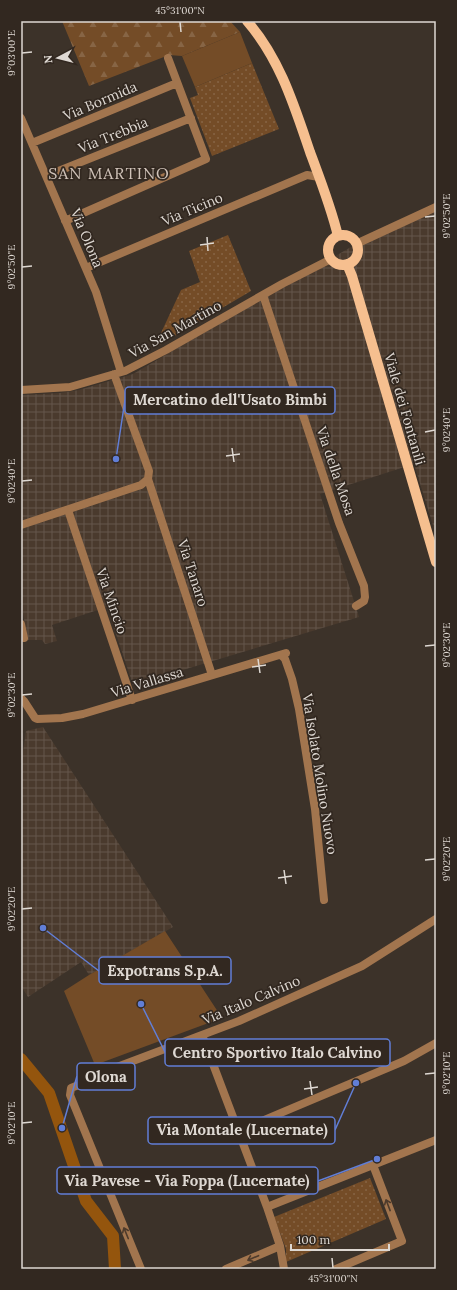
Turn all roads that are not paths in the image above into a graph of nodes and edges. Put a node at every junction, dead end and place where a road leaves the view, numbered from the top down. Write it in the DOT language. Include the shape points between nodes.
graph roads {
  1 [pos="247,21"];
  2 [pos="168,58"];
  3 [pos="177,82"];
  4 [pos="21,118"];
  5 [pos="191,118"];
  6 [pos="32,143"];
  7 [pos="314,163"];
  8 [pos="307,175"];
  9 [pos="46,176"];
  10 [pos="319,177"];
  11 [pos="436,207"];
  12 [pos="65,221"];
  13 [pos="338,236"];
  14 [pos="356,244"];
  15 [pos="332,259"];
  16 [pos="347,264"];
  17 [pos="86,268"];
  18 [pos="263,295"];
  19 [pos="118,373"];
  20 [pos="21,390"];
  21 [pos="148,479"];
  22 [pos="68,510"];
  23 [pos="21,525"];
  24 [pos="436,562"];
  25 [pos="356,606"];
  26 [pos="21,624"];
  27 [pos="24,638"];
  28 [pos="284,654"];
  29 [pos="212,675"];
  30 [pos="22,699"];
  31 [pos="132,700"];
  32 [pos="324,900"];
  33 [pos="436,919"];
  34 [pos="202,1035"];
  35 [pos="436,1043"];
  36 [pos="238,1131"];
  37 [pos="436,1140"];
  38 [pos="373,1165"];
  39 [pos="266,1207"];
  40 [pos="280,1246"];
  41 [pos="141,1269"];
  42 [pos="226,1269"];
  43 [pos="284,1269"];
  44 [pos="336,1269"];
  1 -- 7 [label="main road" via="265,44 285,80"];
  2 -- 3 [label="street"];
  3 -- 5 [label="street"];
  3 -- 6 [label="street, Via Bormida"];
  4 -- 6 [label="street, Via Olona"];
  5 -- 9 [label="street, Via Trebbia"];
  5 -- 12 [label="street" via="206,159"];
  6 -- 9 [label="street, Via Olona"];
  7 -- 8 [label="street"];
  7 -- 10 [label="main road"];
  8 -- 10 [label="street"];
  8 -- 17 [label="street, Via Ticino"];
  9 -- 12 [label="street, Via Olona"];
  10 -- 13 [label="main road"];
  11 -- 14 [label="street"];
  12 -- 17 [label="street, Via Olona"];
  13 -- 14 [label="main road" via="348,236"];
  13 -- 15 [label="main road" via="331,240 328,248"];
  14 -- 16 [label="main road" via="358,252 354,260"];
  15 -- 16 [label="main road" via="340,264"];
  15 -- 18 [label="street, Via San Martino"];
  16 -- 24 [label="main road, Viale dei Fontanili"];
  17 -- 19 [label="street, Via Olona" via="96,292"];
  18 -- 19 [label="street, Via San Martino" via="166,350"];
  18 -- 25 [label="street, Via della Mosa" via="339,523 364,586 364,601"];
  19 -- 20 [label="street, Via San Martino" via="70,386"];
  19 -- 21 [label="street, Via Tanaro" via="149,471"];
  21 -- 22 [label="street" via="141,485"];
  21 -- 29 [label="street, Via Tanaro"];
  22 -- 23 [label="street"];
  22 -- 31 [label="street, Via Mincio"];
  26 -- 27 [label="street"];
  28 -- 29 [label="street, Via Vallassa"];
  28 -- 32 [label="street, Via Isolato Molino Nuovo" via="299,709 315,809"];
  29 -- 31 [label="street, Via Vallassa"];
  30 -- 31 [label="street, Via Vallassa" via="35,718 40,720 83,714"];
  33 -- 34 [label="street, Via Italo Calvino" via="362,966"];
  34 -- 36 [label="street"];
  41 -- 34 [label="street, Via Italo Calvino, one-way" via="70,1090 116,1070 117,1067"];
  35 -- 36 [label="street" via="404,1061"];
  36 -- 39 [label="street"];
  37 -- 38 [label="street"];
  38 -- 39 [label="street"];
  44 -- 38 [label="street, one-way" via="402,1241"];
  39 -- 40 [label="street"];
  40 -- 42 [label="street, one-way"];
  40 -- 43 [label="street"];
}
